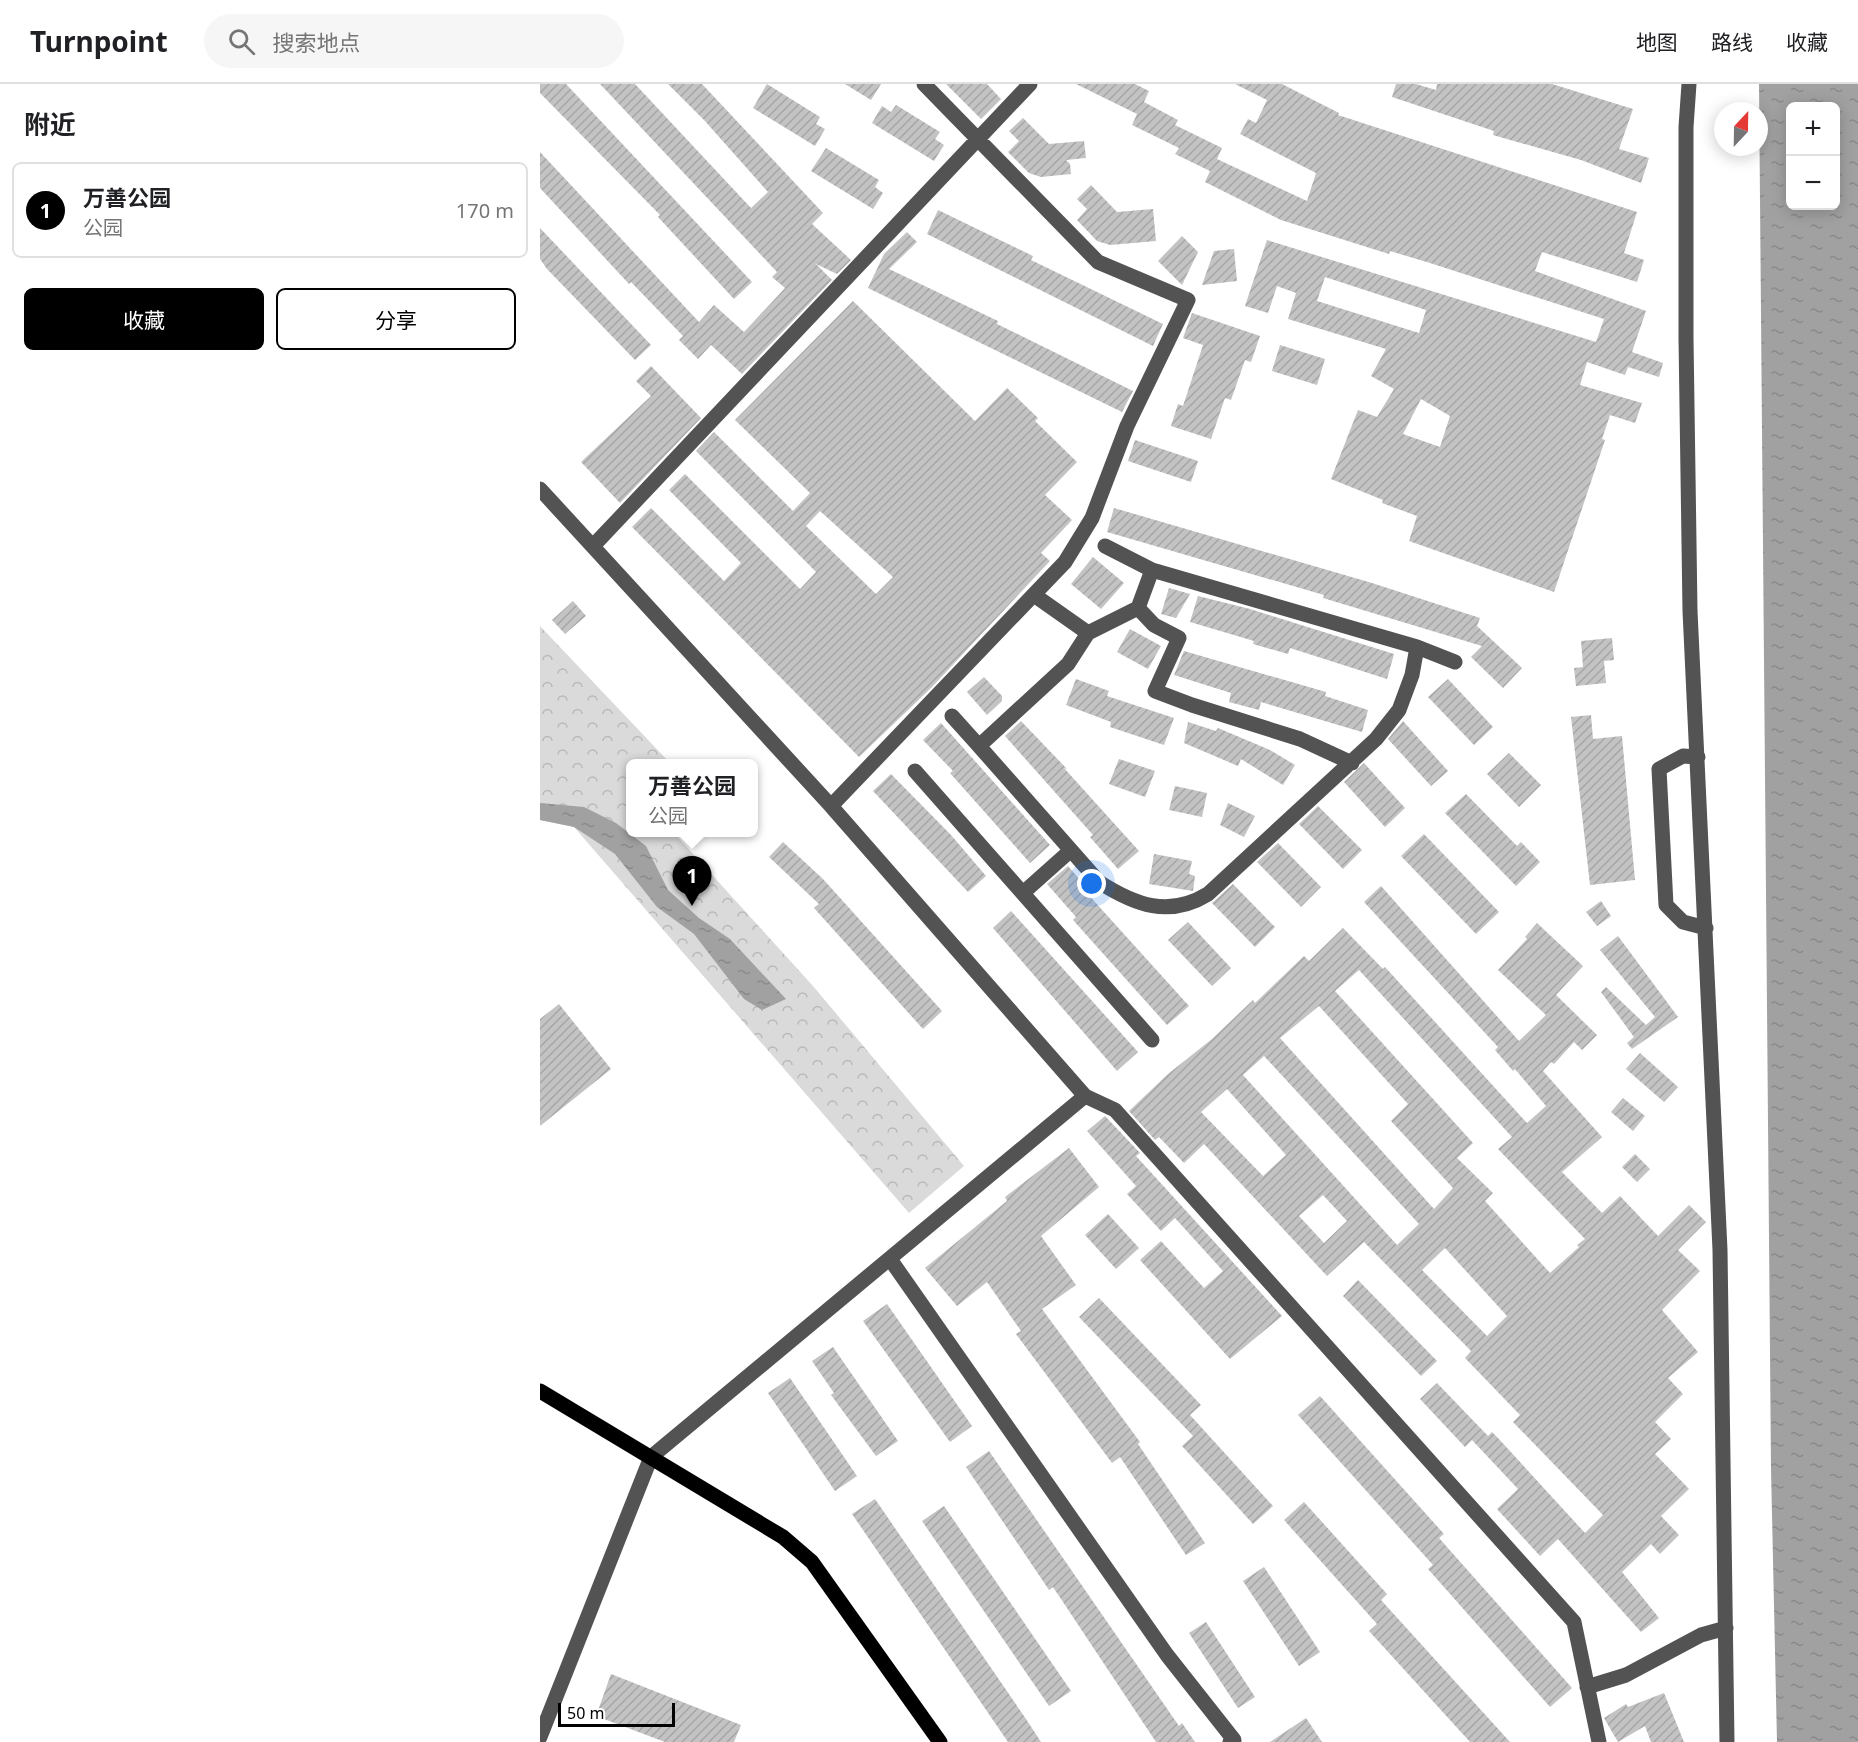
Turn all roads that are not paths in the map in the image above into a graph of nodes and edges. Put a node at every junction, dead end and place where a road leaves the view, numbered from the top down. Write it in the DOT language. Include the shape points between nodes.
graph roads {
  1 [pos="924,84"];
  2 [pos="1030,84"];
  3 [pos="1689,84"];
  4 [pos="979,140"];
  5 [pos="540,489"];
  6 [pos="594,545"];
  7 [pos="1105,546"];
  8 [pos="1152,570"];
  9 [pos="1034,595"];
  10 [pos="1138,608"];
  11 [pos="1088,633"];
  12 [pos="1417,647"];
  13 [pos="1455,662"];
  14 [pos="952,716"];
  15 [pos="979,746"];
  16 [pos="1698,757"];
  17 [pos="1352,763"];
  18 [pos="915,771"];
  19 [pos="831,806"];
  20 [pos="1070,851"];
  21 [pos="1024,892"];
  22 [pos="1706,928"];
  23 [pos="1152,1040"];
  24 [pos="1085,1096"];
  25 [pos="890,1258"];
  26 [pos="540,1391"];
  27 [pos="651,1457"];
  28 [pos="1726,1628"];
  29 [pos="1587,1687"];
  30 [pos="540,1737"];
  31 [pos="1233,1741"];
  32 [pos="940,1742"];
  33 [pos="1599,1742"];
  34 [pos="1727,1742"];
  1 -- 4 [label="street"];
  2 -- 4 [label="street"];
  3 -- 16 [label="street" via="1686,350 1690,611"];
  4 -- 6 [label="street"];
  4 -- 9 [label="street" via="1098,262 1188,300 1127,426 1092,518 1065,562"];
  5 -- 6 [label="street"];
  6 -- 19 [label="street"];
  7 -- 8 [label="street"];
  8 -- 10 [label="street"];
  8 -- 12 [label="street"];
  9 -- 11 [label="street"];
  9 -- 19 [label="street"];
  10 -- 11 [label="street"];
  10 -- 17 [label="street" via="1154,625 1179,638 1155,691 1300,738"];
  11 -- 15 [label="street" via="1068,664"];
  12 -- 13 [label="street"];
  12 -- 17 [label="street" via="1399,710"];
  14 -- 15 [label="street"];
  15 -- 20 [label="street"];
  16 -- 22 [label="street"];
  16 -- 22 [label="street" via="1683,756 1659,769 1666,905 1683,922"];
  17 -- 20 [label="street" via="1191,905 1146,905 1119,895 1099,882"];
  18 -- 21 [label="street"];
  19 -- 24 [label="street"];
  20 -- 21 [label="street"];
  21 -- 23 [label="street"];
  22 -- 28 [label="street" via="1720,1250"];
  24 -- 25 [label="street"];
  24 -- 29 [label="street" via="1115,1110 1574,1622"];
  25 -- 27 [label="street"];
  25 -- 31 [label="street" via="1167,1655"];
  26 -- 27 [label="main road"];
  27 -- 30 [label="street"];
  27 -- 32 [label="main road" via="783,1537 812,1562"];
  28 -- 29 [label="street" via="1701,1635 1626,1675"];
  28 -- 34 [label="street"];
  29 -- 33 [label="street"];
}
